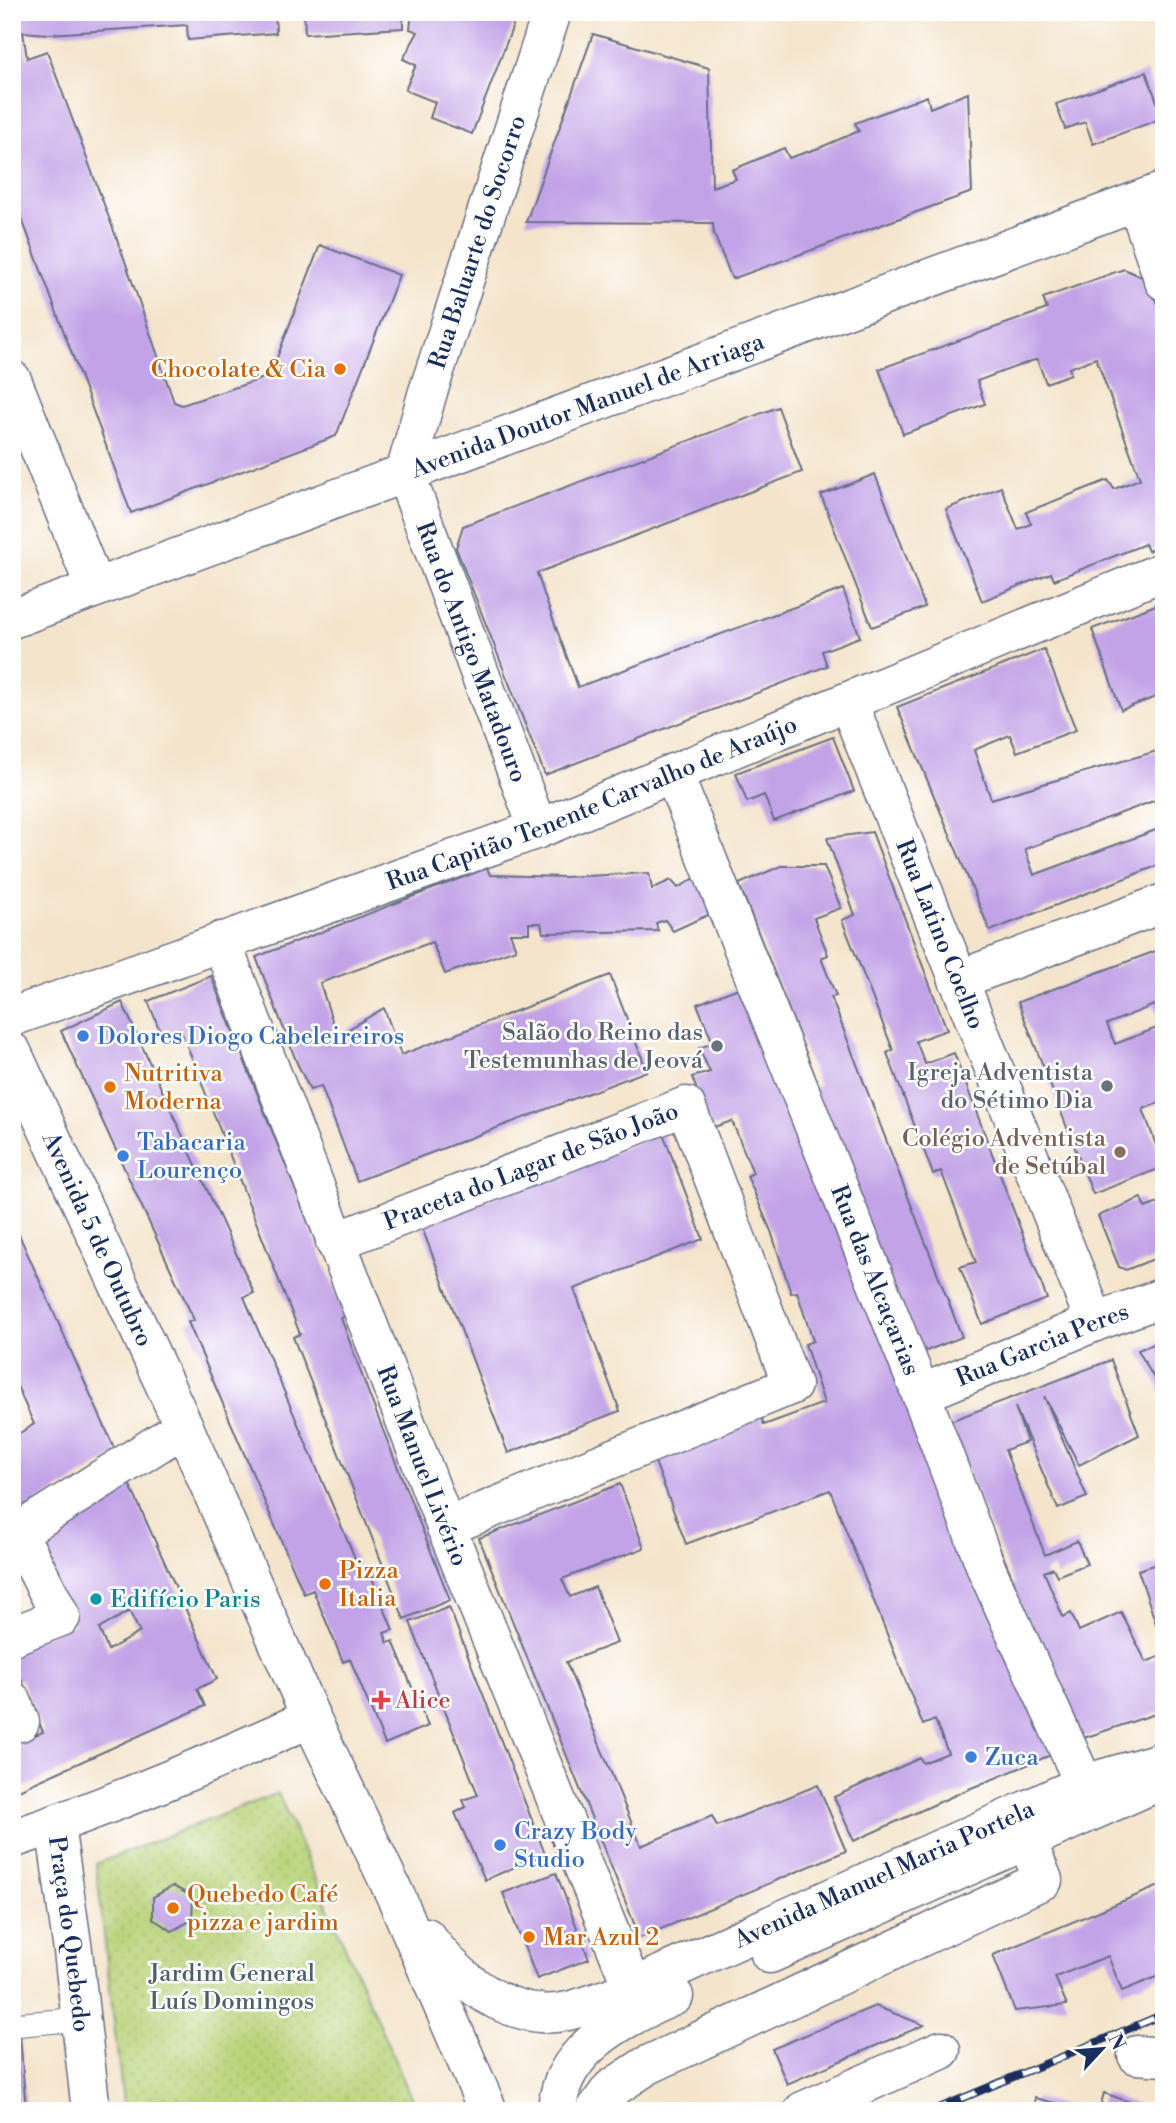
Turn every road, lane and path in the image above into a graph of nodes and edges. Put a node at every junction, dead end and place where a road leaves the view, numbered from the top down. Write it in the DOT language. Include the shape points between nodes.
graph roads {
  1 [pos="552,12"];
  2 [pos="1150,197"];
  3 [pos="1164,282"];
  4 [pos="12,380"];
  5 [pos="405,473"];
  6 [pos="1164,571"];
  7 [pos="95,588"];
  8 [pos="12,619"];
  9 [pos="848,702"];
  10 [pos="673,773"];
  11 [pos="538,829"];
  12 [pos="1164,903"];
  13 [pos="221,941"];
  14 [pos="958,980"];
  15 [pos="12,1017"];
  16 [pos="12,1052"];
  17 [pos="335,1242"];
  18 [pos="1164,1297"];
  19 [pos="1095,1322"];
  20 [pos="921,1394"];
  21 [pos="184,1427"];
  22 [pos="446,1527"];
  23 [pos="14,1532"];
  24 [pos="12,1636"];
  25 [pos="311,1718"];
  26 [pos="1164,1761"];
  27 [pos="1164,1779"];
  28 [pos="1084,1784"];
  29 [pos="55,1825"];
  30 [pos="12,1839"];
  31 [pos="1027,1841"];
  32 [pos="397,1899"];
  33 [pos="620,1992"];
  34 [pos="81,2019"];
  35 [pos="12,2025"];
  36 [pos="941,2050"];
  37 [pos="91,2111"];
  38 [pos="488,2111"];
  39 [pos="556,2111"];
  40 [pos="595,2111"];
  41 [pos="803,2111"];
  1 -- 5 [label="street, Rua Baluarte do Socorro"];
  2 -- 3 [label="street"];
  2 -- 5 [label="street, Avenida Doutor Manuel de Arriaga"];
  4 -- 7 [label="street"];
  5 -- 7 [label="street, Avenida Doutor Manuel de Arriaga"];
  5 -- 11 [label="street, Rua do Antigo Matadouro"];
  6 -- 9 [label="street, Rua Capitão Tenente Carvalho de Araújo"];
  7 -- 8 [label="street, Avenida Doutor Manuel de Arriaga"];
  9 -- 10 [label="street, Rua Capitão Tenente Carvalho de Araújo"];
  9 -- 14 [label="street, Rua Latino Coelho"];
  10 -- 11 [label="street, Rua Capitão Tenente Carvalho de Araújo"];
  10 -- 20 [label="street, Rua das Alcaçarias"];
  11 -- 13 [label="street, Rua Capitão Tenente Carvalho de Araújo"];
  12 -- 14 [label="street"];
  13 -- 15 [label="street, Rua Capitão Tenente Carvalho de Araújo"];
  13 -- 17 [label="street, Rua Manuel Livério"];
  14 -- 19 [label="street, Rua Latino Coelho"];
  16 -- 21 [label="street, Avenida 5 de Outubro"];
  17 -- 22 [label="street, Rua Manuel Livério"];
  17 -- 22 [label="street, Praceta do Lagar de São João" via="686,1106 792,1385"];
  18 -- 19 [label="street, Rua Garcia Peres"];
  19 -- 20 [label="street, Rua Garcia Peres"];
  20 -- 28 [label="street, Rua das Alcaçarias" via="987,1570"];
  21 -- 23 [label="street"];
  21 -- 25 [label="street, Avenida 5 de Outubro"];
  22 -- 33 [label="street, Rua Manuel Livério"];
  23 -- 24 [label="street" via="61,1617"];
  25 -- 29 [label="street, Praça do Quebedo"];
  25 -- 32 [label="street, Avenida 5 de Outubro"];
  26 -- 28 [label="street, Avenida Manuel Maria Portela"];
  27 -- 31 [label="street"];
  28 -- 33 [label="street, Avenida Manuel Maria Portela"];
  29 -- 30 [label="street"];
  29 -- 34 [label="street, Praça do Quebedo"];
  31 -- 39 [label="street" via="642,2010 587,2048 565,2078"];
  31 -- 40 [label="street" via="1043,1880 646,2066 611,2089"];
  32 -- 33 [label="street, Avenida Manuel Maria Portela" via="457,1973 487,1997 541,2014 571,2011"];
  32 -- 38 [label="street"];
  34 -- 35 [label="lane"];
  34 -- 37 [label="street, Praça do Quebedo"];
  36 -- 41 [label="street"];
}
